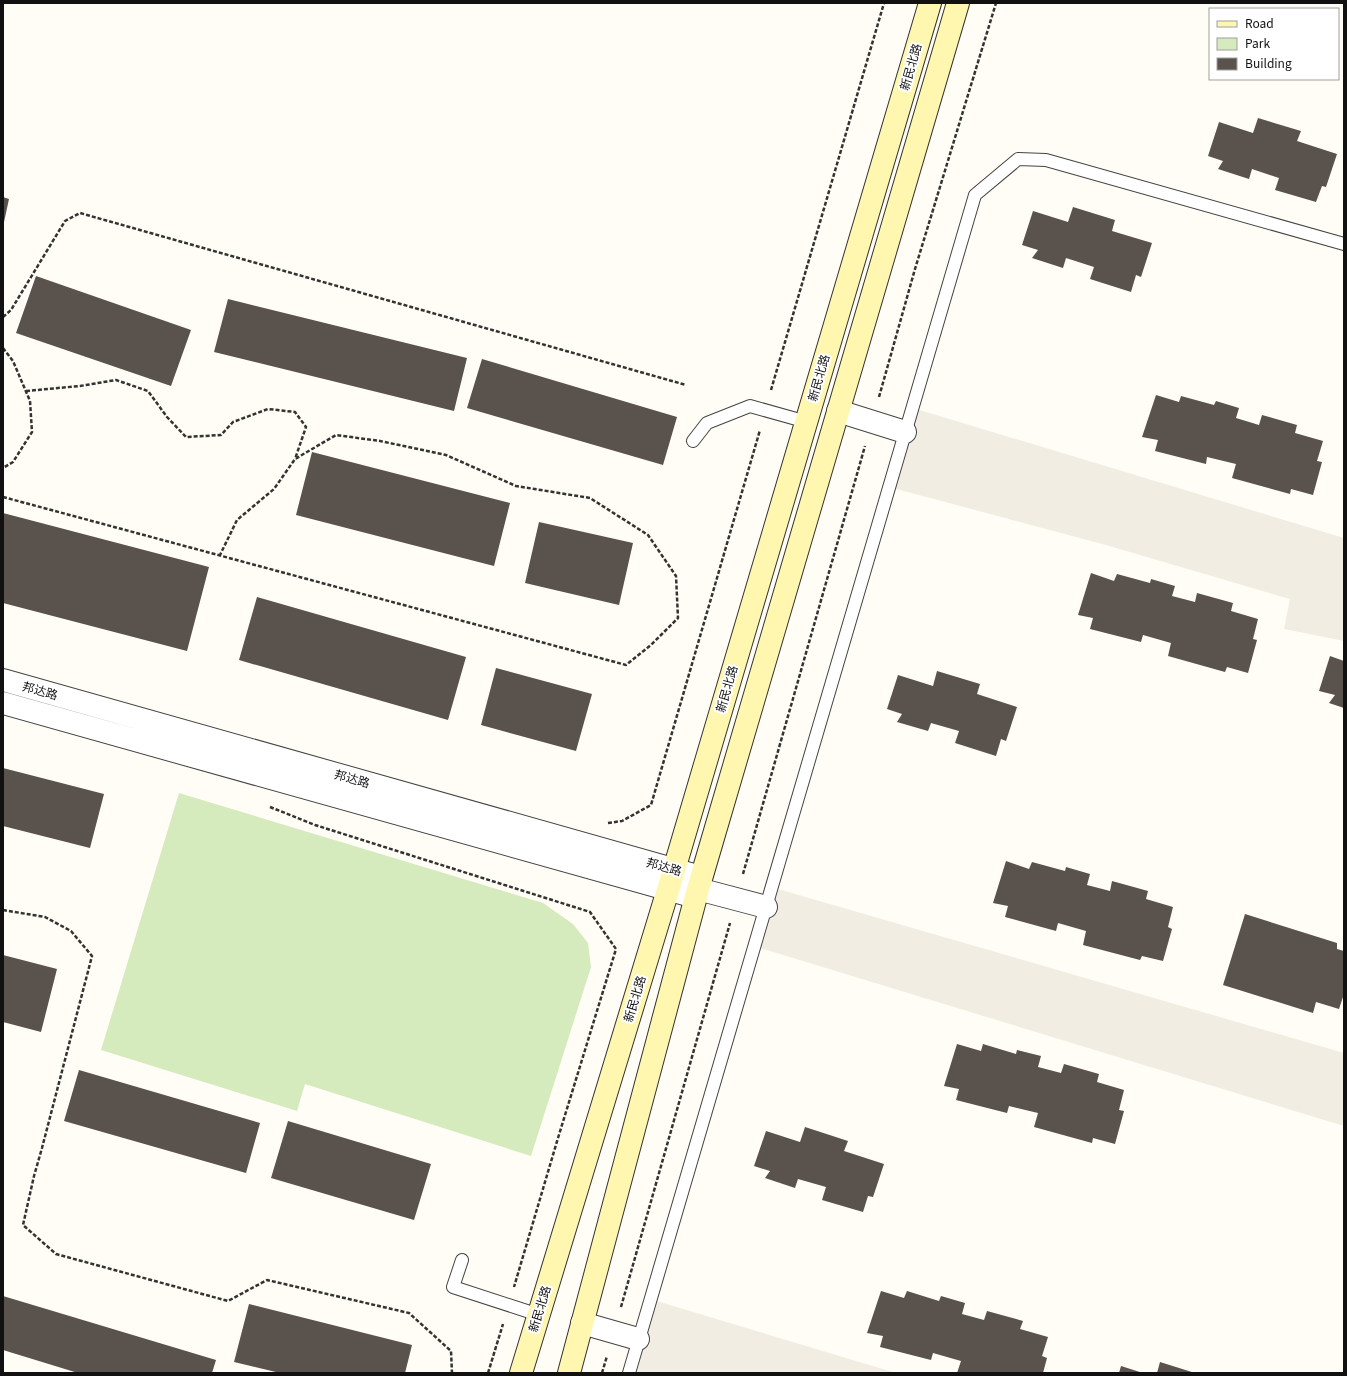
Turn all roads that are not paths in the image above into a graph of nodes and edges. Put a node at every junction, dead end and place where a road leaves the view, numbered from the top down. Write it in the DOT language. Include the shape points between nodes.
graph roads {
  1 [pos="930,3"];
  2 [pos="958,3"];
  3 [pos="1344,244"];
  4 [pos="838,411"];
  5 [pos="806,422"];
  6 [pos="906,432"];
  7 [pos="693,441"];
  8 [pos="3,680"];
  9 [pos="3,703"];
  10 [pos="674,869"];
  11 [pos="698,888"];
  12 [pos="668,890"];
  13 [pos="766,907"];
  14 [pos="462,1260"];
  15 [pos="538,1315"];
  16 [pos="582,1323"];
  17 [pos="638,1339"];
  18 [pos="521,1373"];
  19 [pos="569,1373"];
  20 [pos="629,1373"];
  1 -- 5 [label="street, 新民北路"];
  2 -- 4 [label="street"];
  3 -- 6 [label="lane" via="1046,160 1018,159 975,195"];
  4 -- 6 [label="street"];
  4 -- 11 [label="street"];
  5 -- 7 [label="lane" via="750,406 707,424"];
  5 -- 10 [label="street, 新民北路"];
  6 -- 13 [label="lane"];
  8 -- 10 [label="street, 邦达路"];
  9 -- 12 [label="street, 邦达路"];
  10 -- 11 [label="street, 邦达路"];
  10 -- 12 [label="street, 新民北路"];
  11 -- 12 [label="street, 邦达路"];
  11 -- 13 [label="street"];
  11 -- 16 [label="street"];
  12 -- 15 [label="street, 新民北路"];
  13 -- 17 [label="lane"];
  14 -- 15 [label="lane" via="453,1287"];
  15 -- 18 [label="street, 新民北路"];
  16 -- 17 [label="street"];
  16 -- 19 [label="street"];
  17 -- 20 [label="lane"];
}
